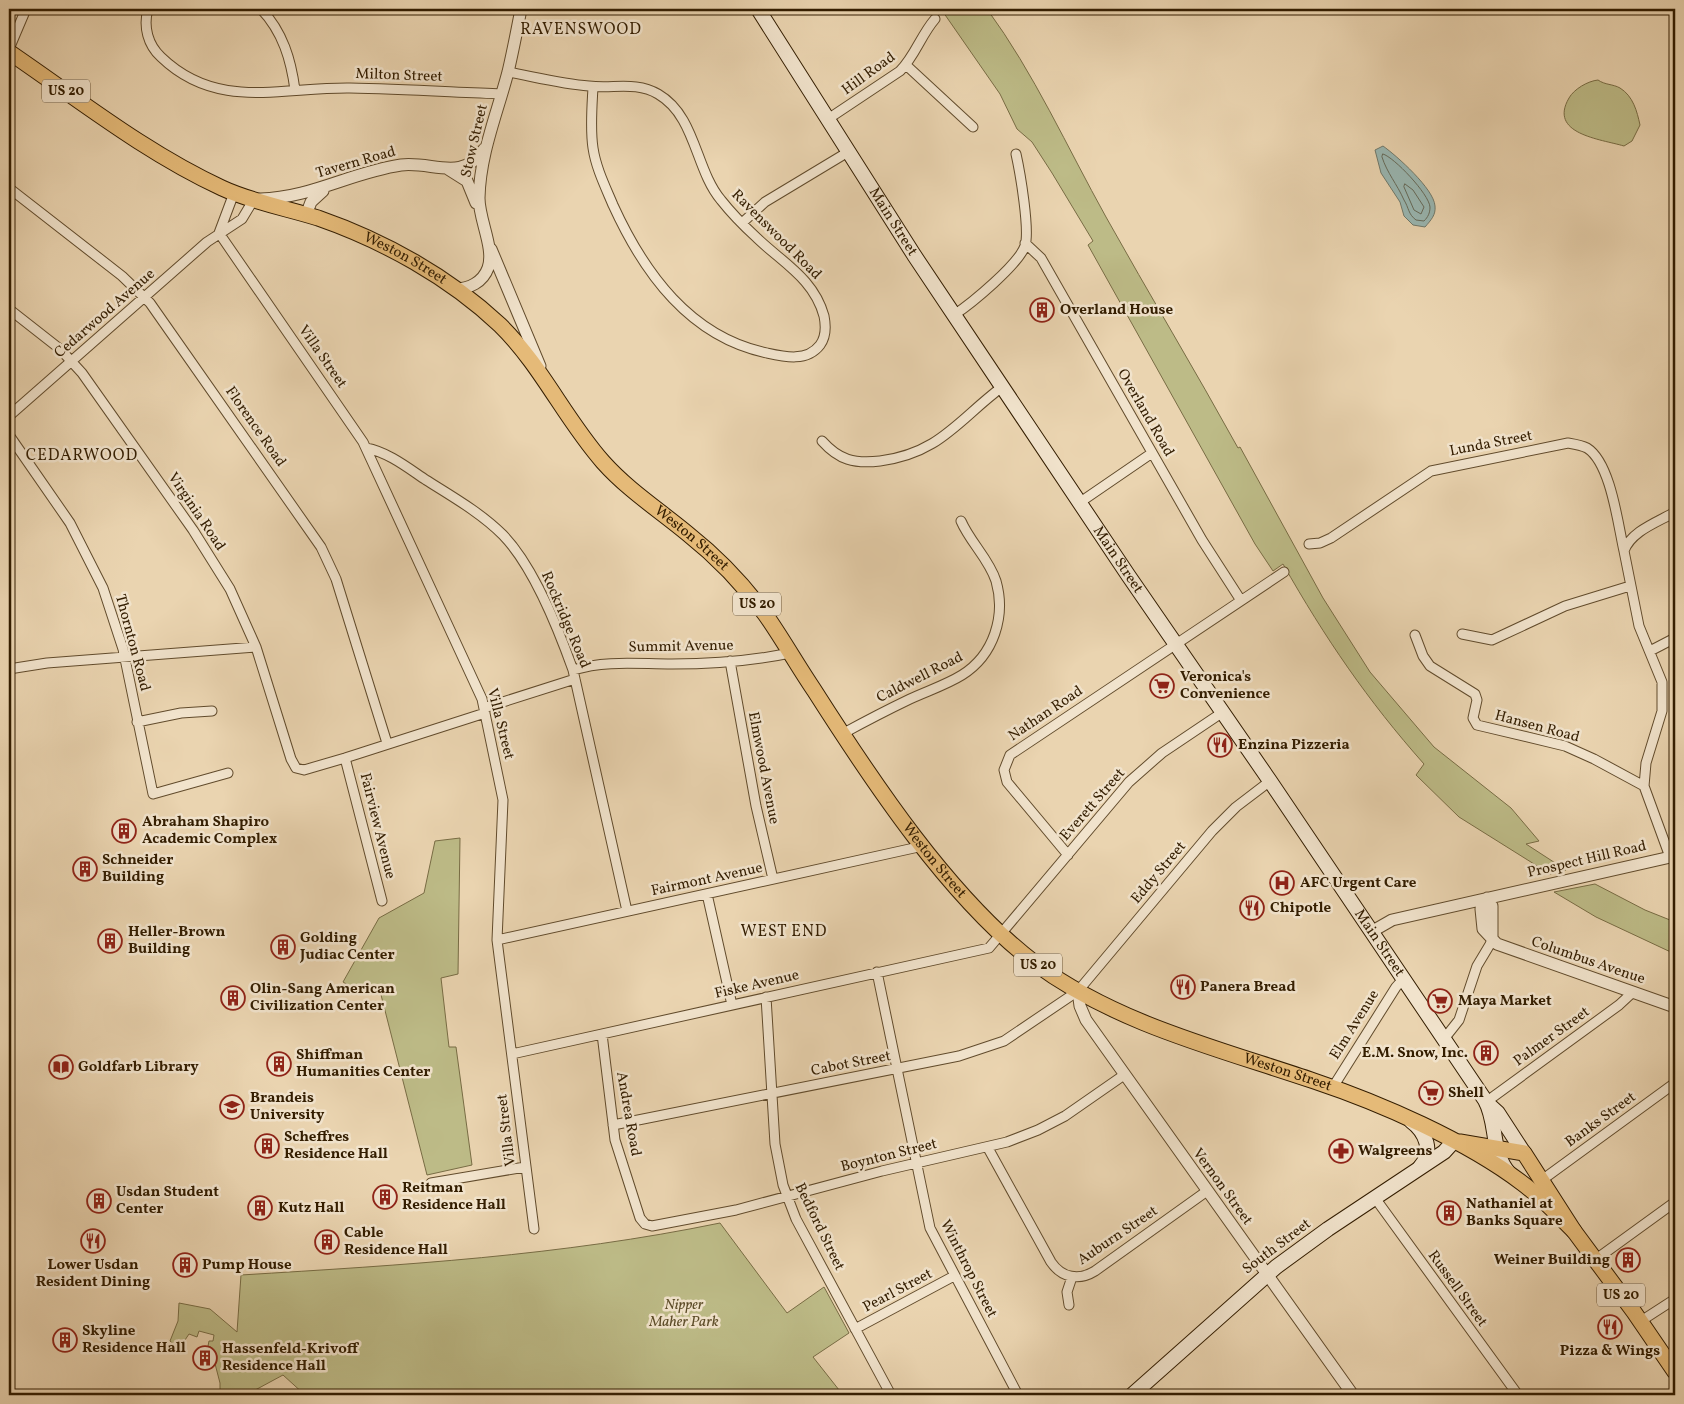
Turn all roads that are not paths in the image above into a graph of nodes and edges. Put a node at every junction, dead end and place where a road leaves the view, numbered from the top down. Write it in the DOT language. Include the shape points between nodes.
graph roads {
  1 [pos="26,9"];
  2 [pos="148,9"];
  3 [pos="262,9"];
  4 [pos="521,9"];
  5 [pos="758,9"];
  6 [pos="935,19"];
  7 [pos="9,51"];
  8 [pos="906,65"];
  9 [pos="508,72"];
  10 [pos="593,87"];
  11 [pos="295,90"];
  12 [pos="502,94"];
  13 [pos="828,119"];
  14 [pos="973,127"];
  15 [pos="486,145"];
  16 [pos="848,152"];
  17 [pos="1016,154"];
  18 [pos="448,169"];
  19 [pos="333,185"];
  20 [pos="9,188"];
  21 [pos="234,193"];
  22 [pos="254,199"];
  23 [pos="306,215"];
  24 [pos="481,222"];
  25 [pos="742,223"];
  26 [pos="219,233"];
  27 [pos="487,240"];
  28 [pos="1026,243"];
  29 [pos="455,289"];
  30 [pos="145,297"];
  31 [pos="9,309"];
  32 [pos="954,316"];
  33 [pos="72,362"];
  34 [pos="1002,387"];
  35 [pos="554,394"];
  36 [pos="9,416"];
  37 [pos="9,435"];
  38 [pos="822,441"];
  39 [pos="366,448"];
  40 [pos="1152,453"];
  41 [pos="1080,503"];
  42 [pos="1675,512"];
  43 [pos="961,521"];
  44 [pos="1309,544"];
  45 [pos="1624,551"];
  46 [pos="1284,572"];
  47 [pos="1630,586"];
  48 [pos="1240,599"];
  49 [pos="1462,634"];
  50 [pos="1415,635"];
  51 [pos="1675,638"];
  52 [pos="1175,643"];
  53 [pos="256,647"];
  54 [pos="1650,651"];
  55 [pos="790,652"];
  56 [pos="125,658"];
  57 [pos="730,661"];
  58 [pos="9,669"];
  59 [pos="574,674"];
  60 [pos="212,710"];
  61 [pos="484,711"];
  62 [pos="1223,712"];
  63 [pos="137,722"];
  64 [pos="842,734"];
  65 [pos="387,743"];
  66 [pos="345,758"];
  67 [pos="299,770"];
  68 [pos="228,773"];
  69 [pos="1270,781"];
  70 [pos="1644,786"];
  71 [pos="923,846"];
  72 [pos="1068,855"];
  73 [pos="1673,856"];
  74 [pos="773,879"];
  75 [pos="708,894"];
  76 [pos="1487,900"];
  77 [pos="382,901"];
  78 [pos="627,911"];
  79 [pos="1371,932"];
  80 [pos="1002,934"];
  81 [pos="497,940"];
  82 [pos="1492,941"];
  83 [pos="877,972"];
  84 [pos="1403,979"];
  85 [pos="1078,991"];
  86 [pos="1632,992"];
  87 [pos="766,997"];
  88 [pos="732,1005"];
  89 [pos="1675,1007"];
  90 [pos="602,1034"];
  91 [pos="1444,1039"];
  92 [pos="512,1054"];
  93 [pos="897,1069"];
  94 [pos="1124,1075"];
  95 [pos="1675,1083"];
  96 [pos="1333,1087"];
  97 [pos="772,1093"];
  98 [pos="1486,1102"];
  99 [pos="1411,1121"];
  100 [pos="613,1125"];
  101 [pos="1510,1132"];
  102 [pos="1454,1141"];
  103 [pos="988,1148"];
  104 [pos="1496,1153"];
  105 [pos="1524,1153"];
  106 [pos="916,1162"];
  107 [pos="526,1167"];
  108 [pos="1418,1169"];
  109 [pos="1515,1178"];
  110 [pos="1542,1180"];
  111 [pos="431,1183"];
  112 [pos="1207,1191"];
  113 [pos="786,1196"];
  114 [pos="1375,1198"];
  115 [pos="1675,1202"];
  116 [pos="645,1224"];
  117 [pos="534,1229"];
  118 [pos="1574,1231"];
  119 [pos="1595,1260"];
  120 [pos="1267,1275"];
  121 [pos="954,1276"];
  122 [pos="1072,1277"];
  123 [pos="1675,1299"];
  124 [pos="1070,1305"];
  125 [pos="1641,1321"];
  126 [pos="855,1329"];
  127 [pos="1675,1372"];
  128 [pos="891,1395"];
  129 [pos="1018,1395"];
  130 [pos="1132,1395"];
  131 [pos="1353,1395"];
  132 [pos="1518,1395"];
  1 -- 7 [label="street"];
  2 -- 11 [label="street, Milton Street" via="146,25 151,44 164,60 195,82 238,93"];
  3 -- 11 [label="street" via="284,44"];
  4 -- 9 [label="street, Stow Street"];
  5 -- 13 [label="main road, Main Street"];
  6 -- 8 [label="street, Hill Road"];
  7 -- 21 [label="main road, Weston Street / US 20" via="152,149"];
  8 -- 13 [label="street, Hill Road"];
  8 -- 14 [label="street"];
  9 -- 10 [label="street, Ravenswood Road"];
  9 -- 12 [label="street, Stow Street"];
  10 -- 25 [label="street, Ravenswood Road" via="638,87 655,92 671,104 684,122 709,184"];
  10 -- 25 [label="street, Ravenswood Road" via="593,147 602,178 637,251 673,299 694,320 739,345 790,357 811,353 821,344 825,333 825,320 818,300 800,275"];
  11 -- 12 [label="street, Milton Street" via="351,88"];
  12 -- 15 [label="street, Stow Street"];
  13 -- 16 [label="main road, Main Street"];
  15 -- 18 [label="street, Tavern Road" via="471,164"];
  15 -- 24 [label="street, Stow Street" via="479,192"];
  16 -- 25 [label="street" via="765,202"];
  16 -- 32 [label="main road, Main Street"];
  17 -- 28 [label="street"];
  18 -- 19 [label="street, Tavern Road" via="398,165"];
  18 -- 24 [label="street" via="470,185"];
  19 -- 22 [label="street, Tavern Road" via="300,194"];
  19 -- 23 [label="street" via="312,200"];
  20 -- 30 [label="street, Florence Road"];
  21 -- 22 [label="main road, Weston Street / US 20"];
  21 -- 26 [label="street, Cedarwood Avenue"];
  22 -- 23 [label="main road, Weston Street / US 20"];
  22 -- 26 [label="street, Cedarwood Avenue" via="242,219"];
  23 -- 29 [label="main road, Weston Street / US 20" via="355,231"];
  24 -- 27 [label="street, Stow Street"];
  26 -- 30 [label="street, Cedarwood Avenue"];
  26 -- 39 [label="street, Villa Street"];
  27 -- 29 [label="street, Stow Street" via="490,260 484,276 470,286"];
  27 -- 35 [label="street"];
  28 -- 32 [label="street" via="1009,268"];
  28 -- 40 [label="street, Overland Road" via="1041,258"];
  29 -- 35 [label="main road, Weston Street / US 20" via="508,333"];
  30 -- 33 [label="street, Cedarwood Avenue"];
  30 -- 65 [label="street, Florence Road" via="321,547 336,579"];
  31 -- 33 [label="street, Virginia Road"];
  32 -- 34 [label="main road, Main Street"];
  33 -- 36 [label="street, Cedarwood Avenue"];
  33 -- 53 [label="street, Virginia Road" via="108,408 222,575"];
  34 -- 38 [label="street" via="943,438 903,456 870,462 848,461 837,456"];
  34 -- 41 [label="main road, Main Street"];
  35 -- 55 [label="main road, Weston Street / US 20" via="618,478 733,574 764,612"];
  37 -- 56 [label="street, Thornton Road" via="85,549 110,605"];
  39 -- 59 [label="street, Rockridge Road" via="387,455 483,517 502,534 529,571"];
  39 -- 61 [label="street, Villa Street" via="475,682"];
  40 -- 41 [label="street"];
  40 -- 48 [label="street, Overland Road" via="1205,546"];
  41 -- 52 [label="main road, Main Street"];
  42 -- 45 [label="street" via="1638,533"];
  43 -- 64 [label="street, Caldwell Road" via="991,569 996,583 999,615 991,643 977,664 962,675"];
  44 -- 45 [label="street, Lunda Street" via="1328,540 1431,471 1568,443 1586,448 1599,461 1608,482"];
  45 -- 47 [label="street, Prospect Hill Road"];
  46 -- 48 [label="street"];
  47 -- 49 [label="street" via="1564,606 1492,640"];
  47 -- 54 [label="street, Prospect Hill Road"];
  48 -- 52 [label="street"];
  50 -- 70 [label="street, Hansen Road" via="1430,666 1475,694 1473,718 1477,725 1565,746"];
  51 -- 54 [label="street"];
  52 -- 62 [label="main road, Main Street"];
  52 -- 72 [label="street, Nathan Road" via="1008,758 1004,770 1007,782"];
  53 -- 56 [label="street"];
  53 -- 67 [label="street, Virginia Road" via="291,759"];
  54 -- 70 [label="street, Prospect Hill Road" via="1660,676 1663,697 1646,763"];
  55 -- 57 [label="street, Summit Avenue"];
  55 -- 64 [label="main road, Weston Street / US 20"];
  56 -- 58 [label="street"];
  56 -- 63 [label="street, Thornton Road"];
  57 -- 59 [label="street, Summit Avenue" via="673,664 610,662"];
  57 -- 74 [label="street, Elmwood Avenue" via="756,806"];
  59 -- 61 [label="street, Summit Avenue"];
  59 -- 78 [label="street, Rockridge Road"];
  60 -- 63 [label="street"];
  61 -- 65 [label="street, Summit Avenue"];
  61 -- 81 [label="street, Villa Street" via="504,810"];
  62 -- 69 [label="main road, Main Street"];
  62 -- 72 [label="street, Everett Street" via="1141,771"];
  63 -- 68 [label="street, Thornton Road" via="153,794"];
  64 -- 71 [label="main road, Weston Street / US 20"];
  65 -- 66 [label="street, Summit Avenue"];
  66 -- 67 [label="street, Summit Avenue"];
  66 -- 77 [label="street, Fairview Avenue"];
  69 -- 79 [label="main road, Main Street"];
  69 -- 85 [label="street, Eddy Street" via="1236,807 1212,831"];
  70 -- 73 [label="street, Prospect Hill Road"];
  71 -- 74 [label="street, Fairmont Avenue"];
  71 -- 80 [label="main road, Weston Street / US 20"];
  72 -- 80 [label="street, Everett Street"];
  73 -- 76 [label="street, Prospect Hill Road"];
  74 -- 75 [label="street, Fairmont Avenue"];
  75 -- 78 [label="street, Fairmont Avenue"];
  75 -- 88 [label="street"];
  76 -- 79 [label="street, Prospect Hill Road" via="1392,920"];
  76 -- 82 [label="street" via="1481,909 1483,927"];
  78 -- 81 [label="street, Fairmont Avenue"];
  79 -- 84 [label="main road, Main Street"];
  80 -- 83 [label="street, Fiske Avenue" via="986,949"];
  80 -- 85 [label="main road, Weston Street / US 20" via="1039,966"];
  81 -- 92 [label="street, Villa Street"];
  82 -- 86 [label="street, Columbus Avenue"];
  82 -- 91 [label="street" via="1477,966 1459,1020"];
  83 -- 87 [label="street, Fiske Avenue"];
  83 -- 93 [label="street, Winthrop Street"];
  84 -- 91 [label="main road, Main Street"];
  84 -- 96 [label="street, Elm Avenue"];
  85 -- 93 [label="street, Cabot Street" via="1022,1030 992,1046"];
  85 -- 94 [label="street, Vernon Street" via="1084,1017"];
  85 -- 96 [label="main road, Weston Street / US 20" via="1170,1034"];
  86 -- 89 [label="street, Columbus Avenue"];
  86 -- 98 [label="street, Palmer Street" via="1619,1005"];
  87 -- 88 [label="street, Fiske Avenue"];
  87 -- 97 [label="street, Bedford Street"];
  88 -- 90 [label="street, Fiske Avenue"];
  90 -- 92 [label="street, Fiske Avenue"];
  90 -- 100 [label="street, Andrea Road"];
  91 -- 98 [label="main road, Main Street"];
  92 -- 107 [label="street, Villa Street"];
  93 -- 97 [label="street, Cabot Street"];
  93 -- 106 [label="street, Winthrop Street"];
  94 -- 103 [label="street, Boynton Street" via="1050,1124"];
  94 -- 112 [label="street, Vernon Street"];
  95 -- 110 [label="street, Banks Street"];
  96 -- 99 [label="main road, Weston Street / US 20"];
  97 -- 100 [label="street, Cabot Street"];
  97 -- 113 [label="street, Bedford Street" via="777,1158"];
  98 -- 101 [label="main road, Main Street"];
  98 -- 104 [label="main road, Main Street"];
  99 -- 102 [label="main road, Weston Street / US 20"];
  99 -- 108 [label="main road" via="1420,1129 1427,1145 1426,1158"];
  100 -- 116 [label="street, Andrea Road" via="621,1160 640,1218"];
  101 -- 104 [label="main road"];
  101 -- 105 [label="main road, Main Street"];
  102 -- 104 [label="main road, Weston Street / US 20"];
  102 -- 108 [label="main road, South Street" via="1444,1152"];
  103 -- 106 [label="street, Boynton Street"];
  103 -- 122 [label="street, Auburn Street" via="1054,1266"];
  104 -- 105 [label="main road, Weston Street / US 20"];
  104 -- 109 [label="main road, Weston Street / US 20"];
  105 -- 110 [label="main road, Main Street / US 20"];
  106 -- 113 [label="street, Boynton Street"];
  106 -- 121 [label="street, Winthrop Street" via="930,1228"];
  107 -- 111 [label="street"];
  107 -- 117 [label="street, Villa Street"];
  108 -- 114 [label="main road, South Street"];
  109 -- 118 [label="main road, Main Street / US 20"];
  110 -- 118 [label="main road, Main Street / US 20"];
  112 -- 120 [label="street, Vernon Street"];
  112 -- 122 [label="street, Auburn Street" via="1095,1271"];
  113 -- 116 [label="street, Boynton Street" via="668,1224"];
  113 -- 126 [label="street, Bedford Street"];
  114 -- 120 [label="main road, South Street"];
  114 -- 132 [label="street, Russell Street"];
  115 -- 119 [label="street"];
  118 -- 119 [label="main road, Main Street / US 20"];
  119 -- 125 [label="main road, Main Street / US 20"];
  120 -- 130 [label="main road, South Street"];
  120 -- 131 [label="street, Vernon Street"];
  121 -- 126 [label="street, Pearl Street"];
  121 -- 129 [label="street, Winthrop Street"];
  122 -- 124 [label="street" via="1068,1292"];
  123 -- 125 [label="street"];
  125 -- 127 [label="main road, Main Street / US 20"];
  126 -- 128 [label="street, Bedford Street"];
}
